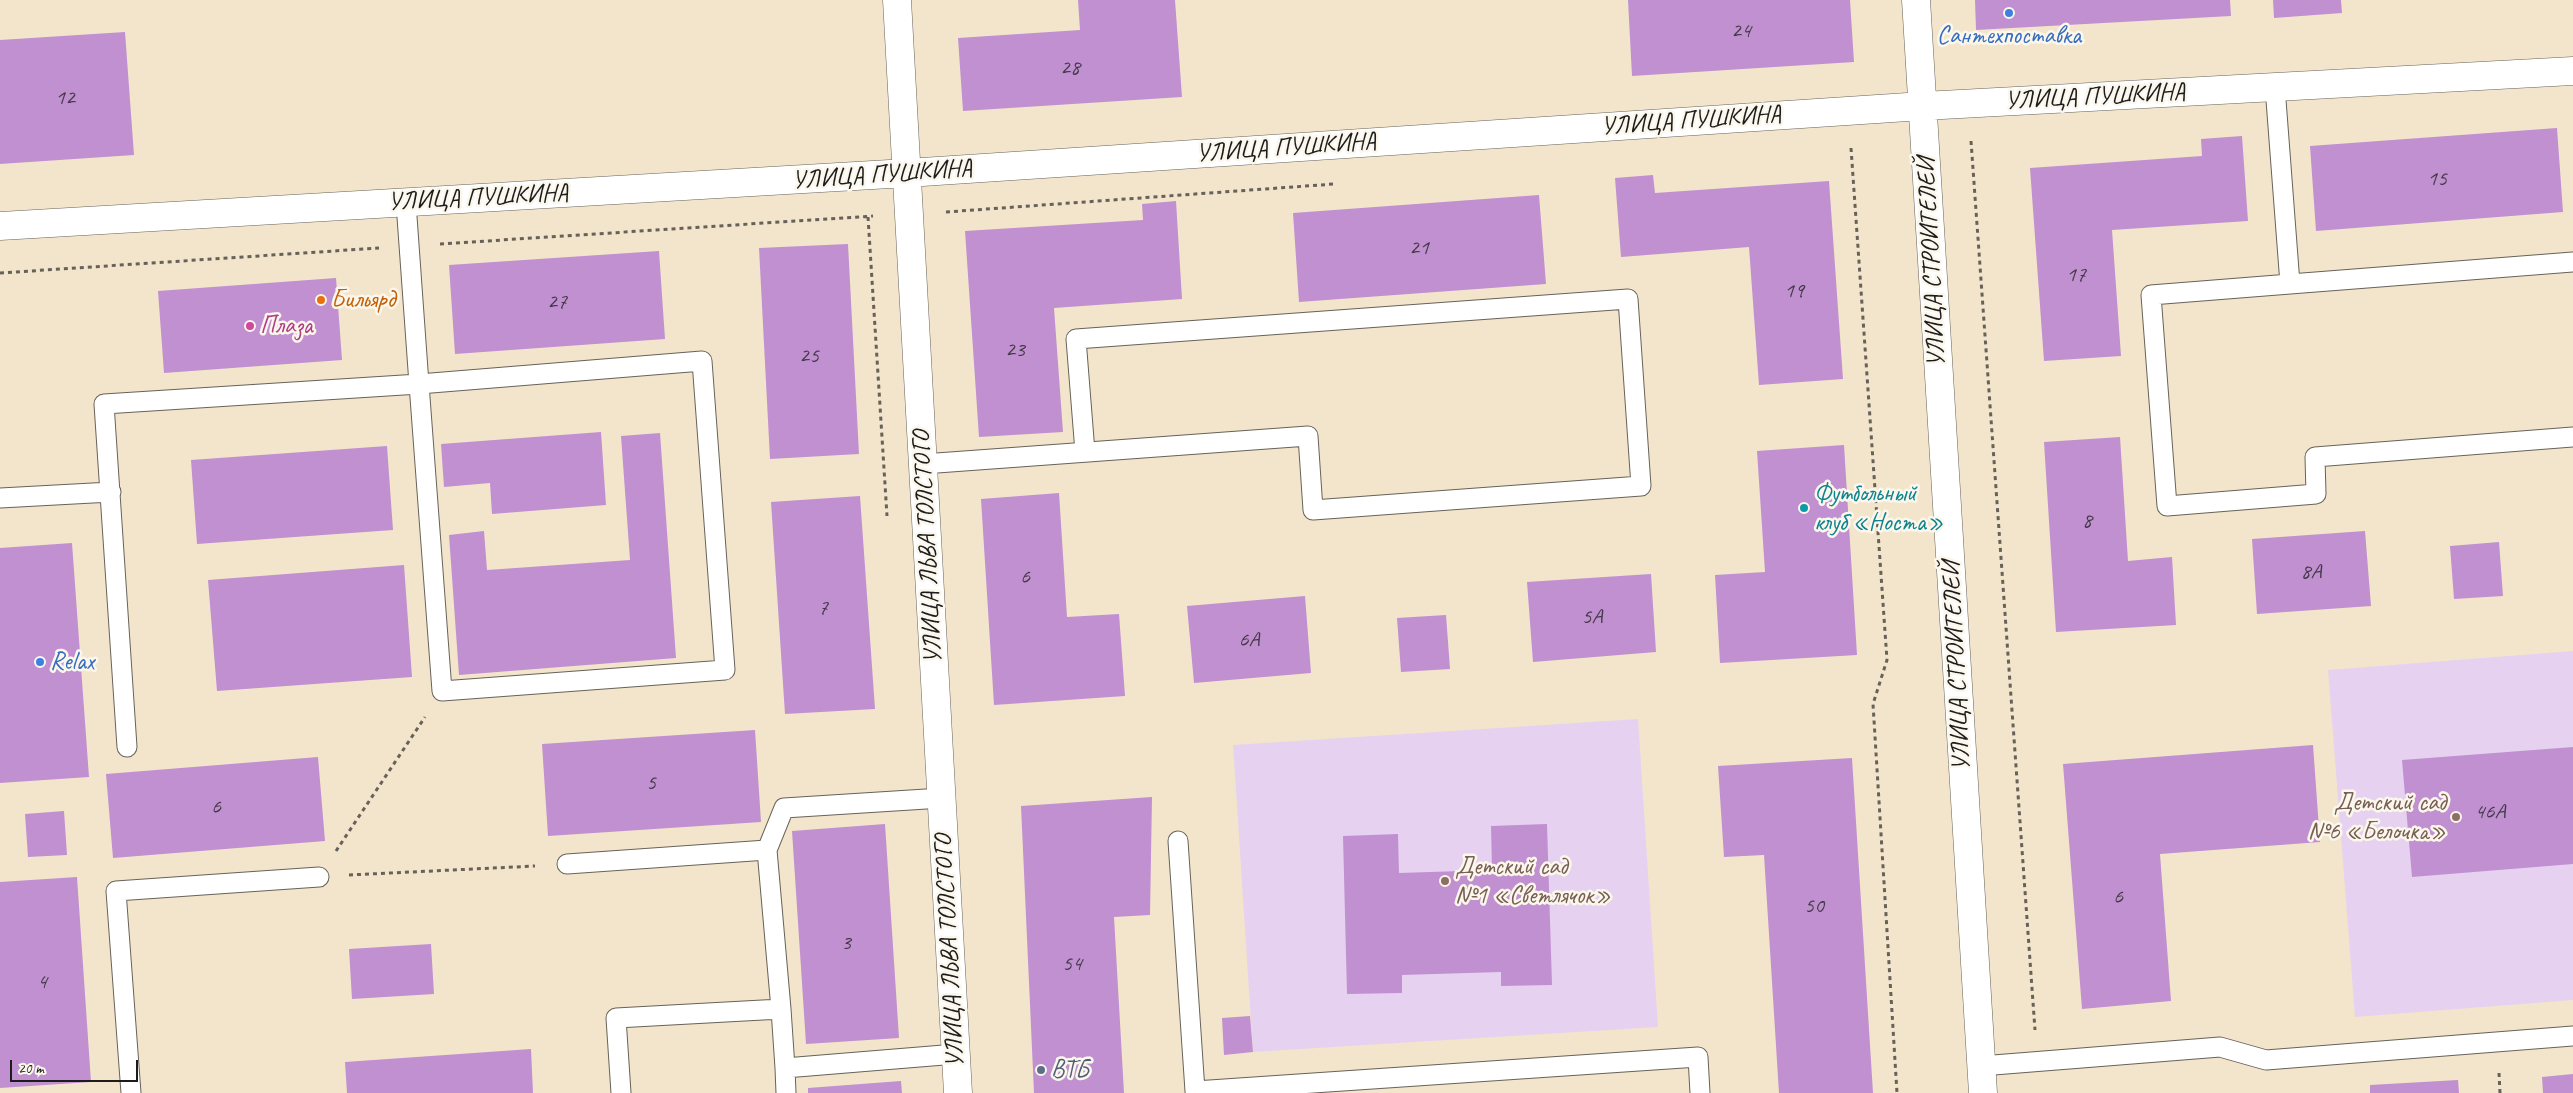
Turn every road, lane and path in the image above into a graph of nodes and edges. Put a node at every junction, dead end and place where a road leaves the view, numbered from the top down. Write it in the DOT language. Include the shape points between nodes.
graph roads {
  1 [pos="897,0"];
  2 [pos="1916,0"];
  3 [pos="2573,71"];
  4 [pos="2275,87"];
  5 [pos="1922,106"];
  6 [pos="1981,139"];
  7 [pos="1971,140"];
  8 [pos="1925,143"];
  9 [pos="1860,147"];
  10 [pos="1841,148"];
  11 [pos="1851,148"];
  12 [pos="907,173"];
  13 [pos="1336,184"];
  14 [pos="406,202"];
  15 [pos="909,214"];
  16 [pos="0,226"];
  17 [pos="409,246"];
  18 [pos="2573,262"];
  19 [pos="0,273"];
  20 [pos="2290,284"];
  21 [pos="419,384"];
  22 [pos="2573,437"];
  23 [pos="1085,452"];
  24 [pos="923,464"];
  25 [pos="111,492"];
  26 [pos="0,498"];
  27 [pos="442,691"];
  28 [pos="128,746"];
  29 [pos="942,798"];
  30 [pos="1178,841"];
  31 [pos="767,850"];
  32 [pos="567,864"];
  33 [pos="318,877"];
  34 [pos="781,1009"];
  35 [pos="2573,1036"];
  36 [pos="956,1054"];
  37 [pos="2037,1061"];
  38 [pos="1981,1066"];
  39 [pos="785,1068"];
  40 [pos="1195,1092"];
  41 [pos="131,1093"];
  42 [pos="621,1093"];
  43 [pos="786,1093"];
  44 [pos="958,1093"];
  45 [pos="1700,1093"];
  46 [pos="1897,1093"];
  47 [pos="1983,1093"];
  1 -- 12 [label="street, УЛИЦА ЛЬВА ТОЛСТОГО"];
  2 -- 5 [label="street, УЛИЦА СТРОИТЕЛЕЙ"];
  3 -- 4 [label="street, УЛИЦА ПУШКИНА"];
  4 -- 5 [label="street, УЛИЦА ПУШКИНА"];
  4 -- 20 [label="lane"];
  5 -- 8 [label="street, УЛИЦА СТРОИТЕЛЕЙ"];
  5 -- 12 [label="street, УЛИЦА ПУШКИНА"];
  6 -- 7 [label="path"];
  7 -- 8 [label="path"];
  7 -- 37 [label="path"];
  8 -- 38 [label="street, УЛИЦА СТРОИТЕЛЕЙ"];
  9 -- 11 [label="path"];
  10 -- 11 [label="path"];
  11 -- 46 [label="path" via="1887,660 1872,704"];
  12 -- 14 [label="street, УЛИЦА ПУШКИНА"];
  12 -- 15 [label="street, УЛИЦА ЛЬВА ТОЛСТОГО"];
  13 -- 15 [label="path"];
  14 -- 16 [label="street, УЛИЦА ПУШКИНА"];
  14 -- 17 [label="lane"];
  15 -- 17 [label="path"];
  15 -- 24 [label="street, УЛИЦА ЛЬВА ТОЛСТОГО"];
  17 -- 19 [label="path"];
  17 -- 21 [label="lane"];
  18 -- 20 [label="lane"];
  20 -- 22 [label="lane" via="2151,295 2167,506 2316,494 2315,457"];
  21 -- 25 [label="lane" via="104,404"];
  21 -- 27 [label="lane"];
  21 -- 27 [label="lane" via="702,361 726,670"];
  23 -- 23 [label="lane" via="1308,436 1313,510 1641,486 1628,299 1076,339"];
  23 -- 24 [label="lane"];
  24 -- 29 [label="street, УЛИЦА ЛЬВА ТОЛСТОГО"];
  25 -- 26 [label="lane"];
  25 -- 28 [label="lane"];
  27 -- 33 [label="path"];
  29 -- 31 [label="lane" via="784,808"];
  29 -- 36 [label="street, УЛИЦА ЛЬВА ТОЛСТОГО"];
  30 -- 40 [label="lane"];
  31 -- 32 [label="lane"];
  31 -- 34 [label="lane"];
  32 -- 33 [label="path"];
  33 -- 41 [label="lane" via="116,891"];
  34 -- 39 [label="lane"];
  34 -- 42 [label="lane" via="616,1018"];
  35 -- 37 [label="lane" via="2266,1060 2220,1047"];
  36 -- 39 [label="lane"];
  36 -- 44 [label="street, УЛИЦА ЛЬВА ТОЛСТОГО"];
  37 -- 38 [label="lane"];
  38 -- 47 [label="street, УЛИЦА СТРОИТЕЛЕЙ"];
  39 -- 43 [label="lane"];
  40 -- 45 [label="lane" via="1698,1057"];
}
